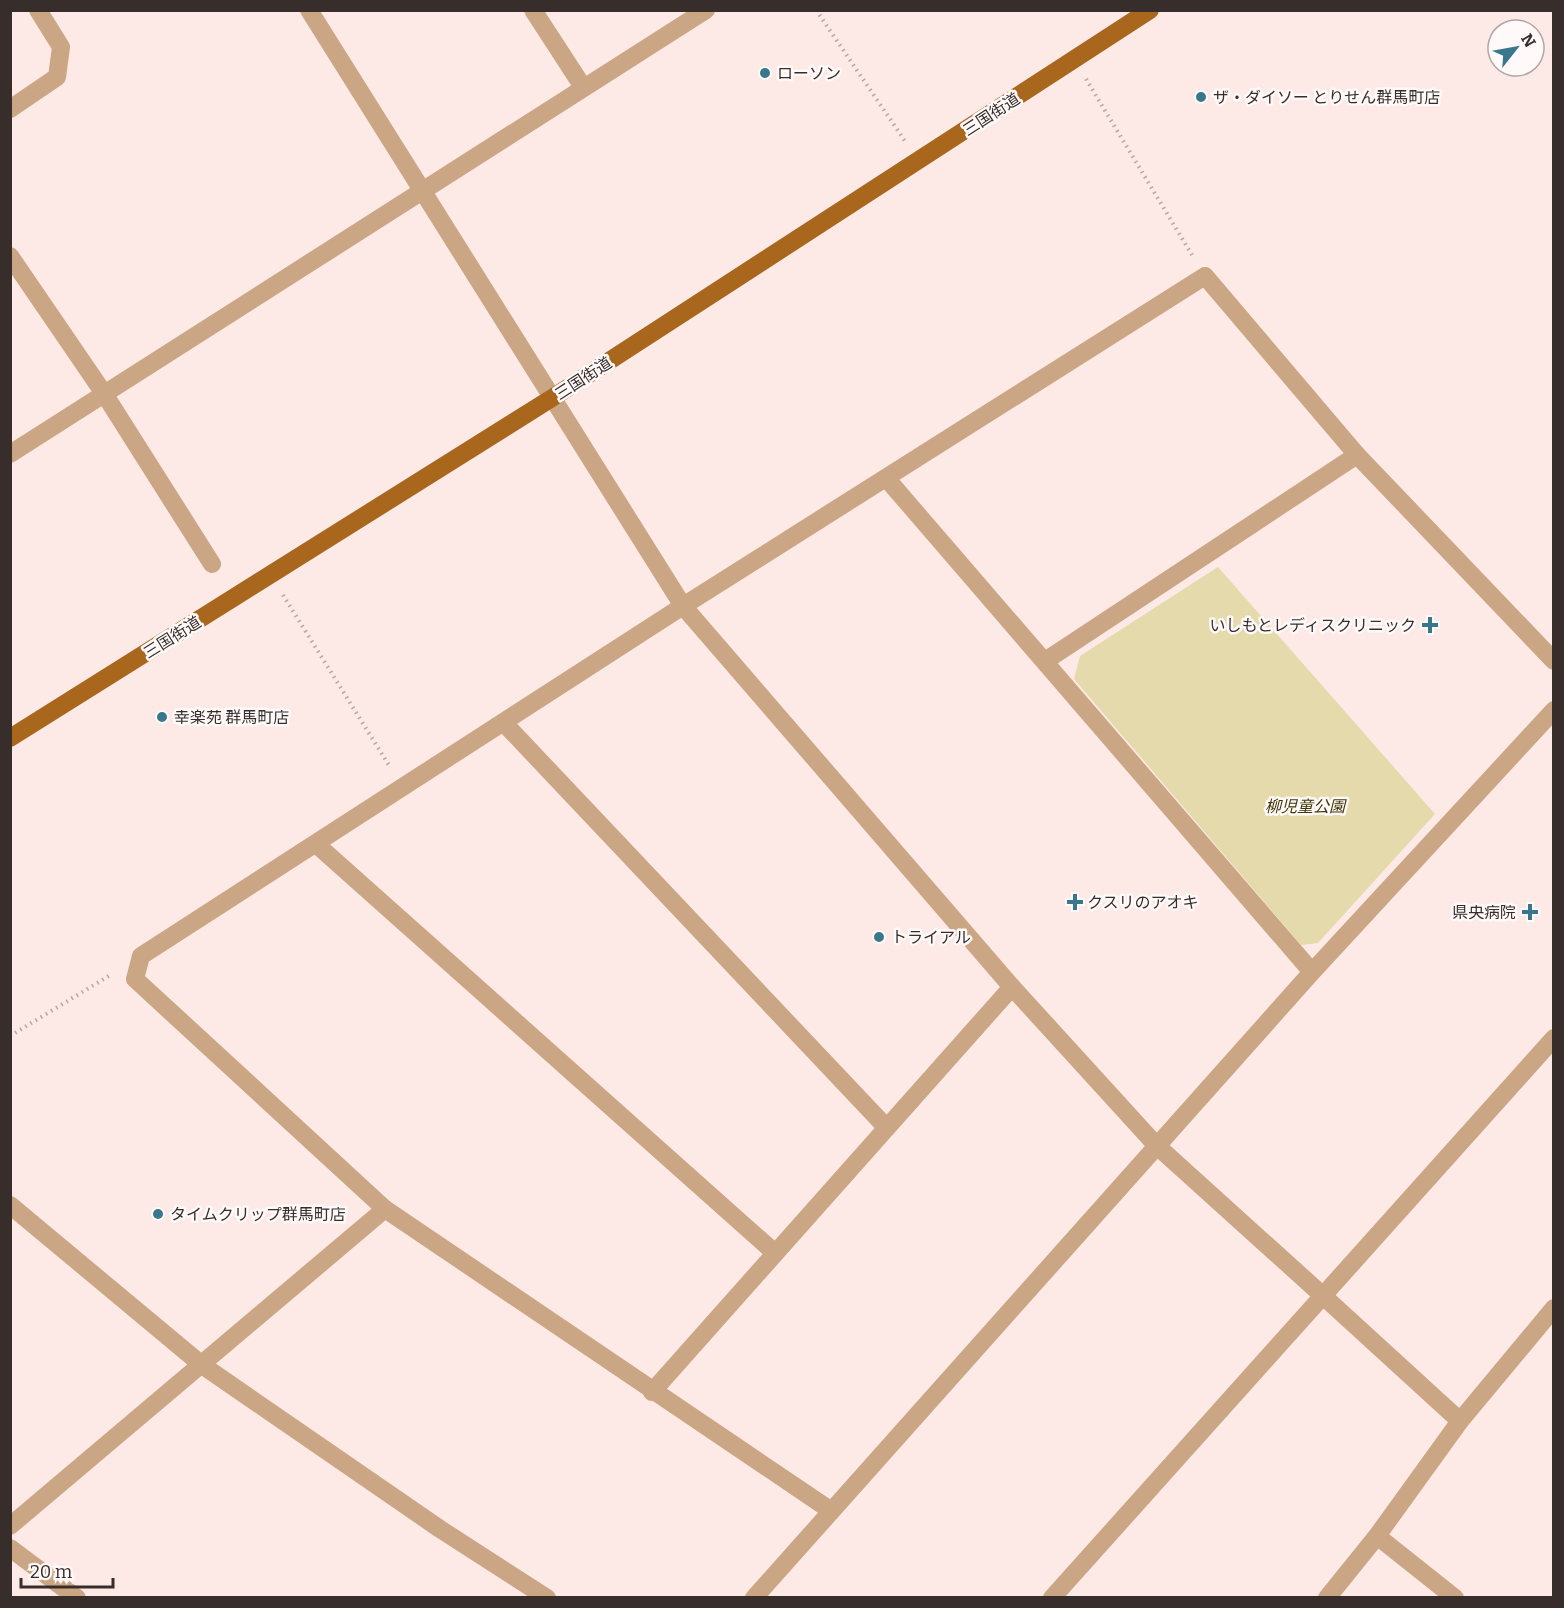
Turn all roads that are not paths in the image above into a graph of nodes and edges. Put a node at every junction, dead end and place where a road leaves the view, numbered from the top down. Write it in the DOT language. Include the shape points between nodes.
graph roads {
  1 [pos="38,10"];
  2 [pos="309,10"];
  3 [pos="533,10"];
  4 [pos="706,10"];
  5 [pos="1150,10"];
  6 [pos="583,87"];
  7 [pos="10,109"];
  8 [pos="423,194"];
  9 [pos="10,256"];
  10 [pos="105,395"];
  11 [pos="552,398"];
  12 [pos="10,454"];
  13 [pos="1358,454"];
  14 [pos="887,479"];
  15 [pos="212,564"];
  16 [pos="683,606"];
  17 [pos="1045,661"];
  18 [pos="1554,662"];
  19 [pos="1554,710"];
  20 [pos="504,723"];
  21 [pos="10,738"];
  22 [pos="316,844"];
  23 [pos="1312,972"];
  24 [pos="1012,987"];
  25 [pos="1554,1038"];
  26 [pos="886,1126"];
  27 [pos="1156,1145"];
  28 [pos="10,1205"];
  29 [pos="385,1209"];
  30 [pos="775,1253"];
  31 [pos="1321,1294"];
  32 [pos="1552,1313"];
  33 [pos="202,1365"];
  34 [pos="652,1392"];
  35 [pos="1460,1421"];
  36 [pos="830,1510"];
  37 [pos="10,1526"];
  38 [pos="1377,1536"];
  39 [pos="10,1548"];
  40 [pos="77,1598"];
  41 [pos="547,1598"];
  42 [pos="754,1598"];
  43 [pos="1052,1598"];
  44 [pos="1327,1598"];
  45 [pos="1455,1598"];
  1 -- 7 [label="street" via="61,47 57,77"];
  2 -- 8 [label="street"];
  3 -- 6 [label="street"];
  4 -- 6 [label="street"];
  5 -- 11 [label="main road, 三国街道"];
  6 -- 8 [label="street"];
  8 -- 10 [label="street"];
  8 -- 11 [label="street"];
  9 -- 10 [label="street"];
  10 -- 12 [label="street"];
  10 -- 15 [label="street"];
  11 -- 16 [label="street"];
  11 -- 21 [label="main road, 三国街道"];
  13 -- 14 [label="street" via="1205,276"];
  13 -- 17 [label="street"];
  13 -- 18 [label="street"];
  14 -- 16 [label="street"];
  14 -- 17 [label="street"];
  16 -- 20 [label="street"];
  16 -- 24 [label="street"];
  17 -- 23 [label="street"];
  19 -- 23 [label="street"];
  20 -- 22 [label="street"];
  20 -- 26 [label="street"];
  22 -- 29 [label="street" via="141,957 135,979"];
  22 -- 30 [label="street"];
  23 -- 27 [label="street"];
  24 -- 26 [label="street"];
  24 -- 27 [label="street"];
  25 -- 31 [label="street"];
  26 -- 30 [label="street"];
  27 -- 31 [label="street"];
  27 -- 36 [label="street"];
  28 -- 33 [label="street"];
  29 -- 33 [label="street"];
  29 -- 34 [label="street"];
  30 -- 34 [label="street"];
  31 -- 35 [label="street"];
  31 -- 43 [label="street"];
  32 -- 35 [label="street"];
  33 -- 37 [label="street"];
  33 -- 41 [label="street"];
  34 -- 36 [label="street"];
  35 -- 38 [label="street"];
  36 -- 42 [label="street"];
  38 -- 44 [label="street"];
  38 -- 45 [label="street"];
  39 -- 40 [label="street"];
}
